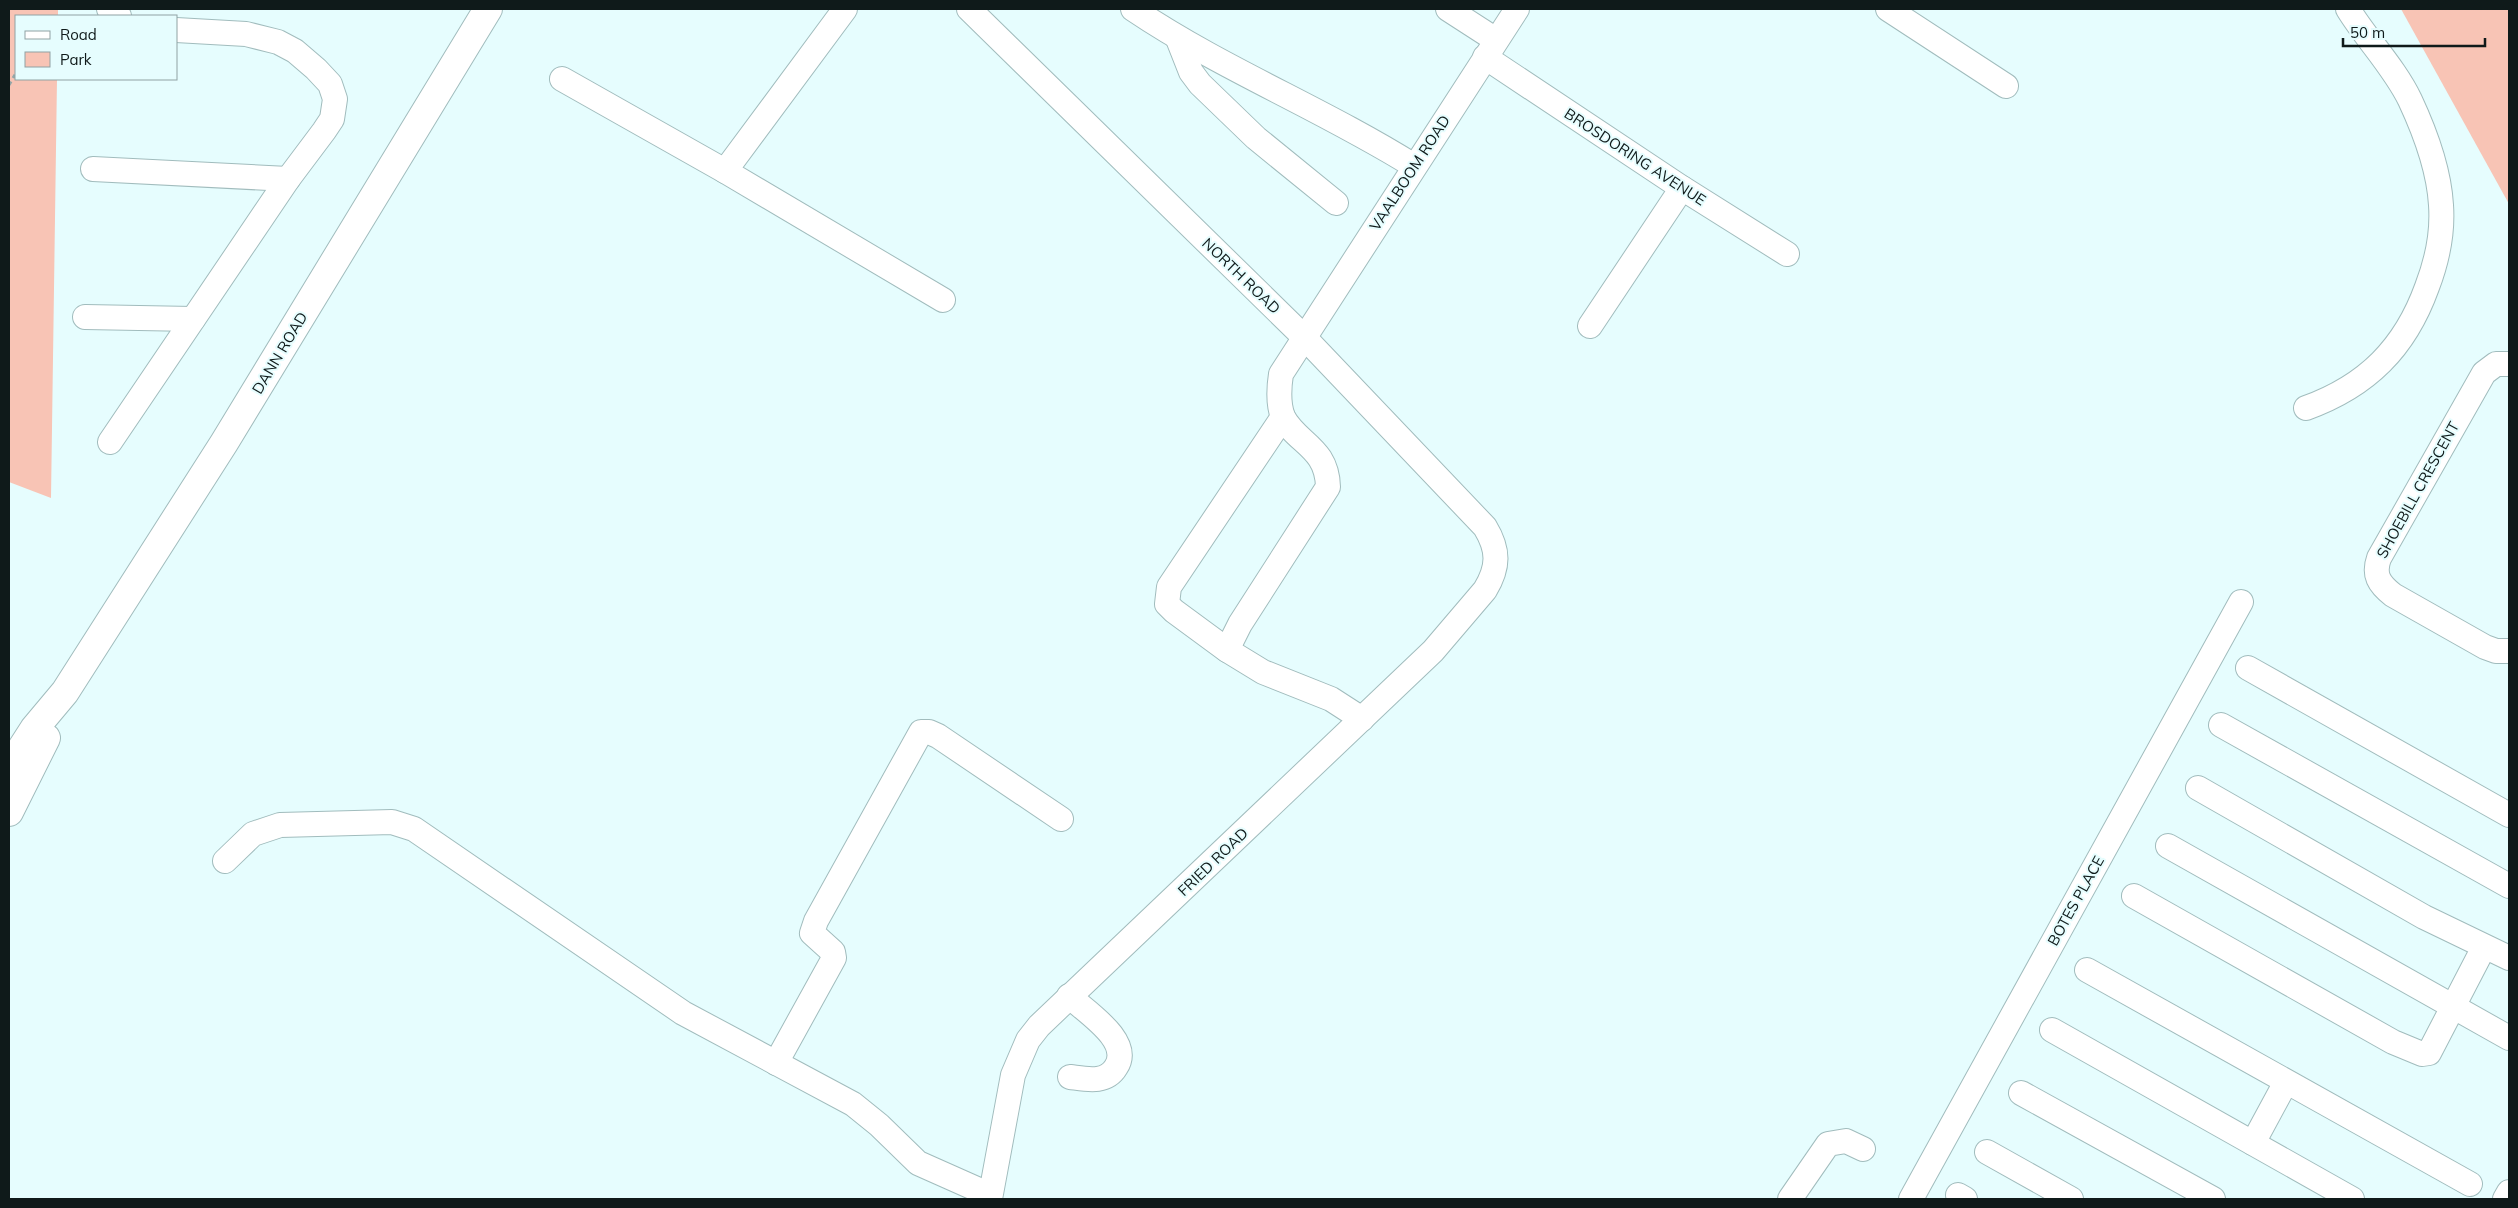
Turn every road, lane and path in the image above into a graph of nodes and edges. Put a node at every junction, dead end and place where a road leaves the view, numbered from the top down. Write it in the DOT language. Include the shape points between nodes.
graph roads {
  1 [pos="488,9"];
  2 [pos="969,9"];
  3 [pos="1133,9"];
  4 [pos="1448,9"];
  5 [pos="1517,9"];
  6 [pos="1888,9"];
  7 [pos="2348,9"];
  8 [pos="839,11"];
  9 [pos="178,30"];
  10 [pos="1178,39"];
  11 [pos="1490,48"];
  12 [pos="562,79"];
  13 [pos="2006,86"];
  14 [pos="1414,166"];
  15 [pos="93,169"];
  16 [pos="725,171"];
  17 [pos="288,179"];
  18 [pos="1682,188"];
  19 [pos="1336,202"];
  20 [pos="1787,254"];
  21 [pos="943,300"];
  22 [pos="85,317"];
  23 [pos="194,319"];
  24 [pos="1590,326"];
  25 [pos="1304,337"];
  26 [pos="2509,364"];
  27 [pos="2306,408"];
  28 [pos="1283,416"];
  29 [pos="110,442"];
  30 [pos="1497,557"];
  31 [pos="2241,602"];
  32 [pos="1227,650"];
  33 [pos="2509,651"];
  34 [pos="2248,668"];
  35 [pos="65,692"];
  36 [pos="1362,719"];
  37 [pos="2221,725"];
  38 [pos="9,768"];
  39 [pos="2198,788"];
  40 [pos="9,812"];
  41 [pos="2509,814"];
  42 [pos="1061,819"];
  43 [pos="2168,846"];
  44 [pos="225,861"];
  45 [pos="2509,886"];
  46 [pos="2134,896"];
  47 [pos="2484,947"];
  48 [pos="2509,958"];
  49 [pos="2087,970"];
  50 [pos="1069,996"];
  51 [pos="2452,1006"];
  52 [pos="2052,1030"];
  53 [pos="2509,1038"];
  54 [pos="776,1063"];
  55 [pos="1070,1078"];
  56 [pos="2286,1082"];
  57 [pos="2021,1092"];
  58 [pos="2253,1143"];
  59 [pos="1863,1149"];
  60 [pos="1987,1152"];
  61 [pos="2470,1184"];
  62 [pos="2509,1192"];
  63 [pos="2200,1196"];
  64 [pos="990,1197"];
  65 [pos="1790,1199"];
  66 [pos="1911,1199"];
  67 [pos="2071,1199"];
  68 [pos="2352,1199"];
  69 [pos="2505,1199"];
  1 -- 35 [label="main road, DANN ROAD" via="224,444"];
  2 -- 25 [label="street, NORTH ROAD"];
  3 -- 10 [label="street"];
  4 -- 11 [label="street, BROSDORING AVENUE"];
  5 -- 11 [label="street, VAALBOOM ROAD"];
  6 -- 13 [label="street"];
  7 -- 27 [label="street" via="2396,75 2421,128 2437,176 2441,206 2440,238 2435,266 2420,307 2406,334 2389,356 2347,390"];
  8 -- 16 [label="street"];
  9 -- 17 [label="street" via="246,34 278,42 302,57 330,84 335,99 332,119"];
  10 -- 14 [label="street" via="1339,122"];
  10 -- 19 [label="street" via="1191,72 1200,84 1256,138"];
  11 -- 14 [label="street, VAALBOOM ROAD"];
  11 -- 18 [label="street, BROSDORING AVENUE"];
  12 -- 16 [label="street"];
  14 -- 25 [label="street, VAALBOOM ROAD"];
  15 -- 17 [label="street"];
  16 -- 21 [label="street"];
  17 -- 23 [label="street"];
  18 -- 20 [label="street, BROSDORING AVENUE"];
  18 -- 24 [label="street"];
  22 -- 23 [label="street"];
  23 -- 29 [label="street"];
  25 -- 28 [label="street, VAALBOOM ROAD" via="1281,374"];
  25 -- 30 [label="street, NORTH ROAD" via="1484,527 1495,546"];
  26 -- 33 [label="street, SHOEBILL CRESCENT" via="2496,364 2484,372 2380,558 2376,575 2380,584 2393,595 2485,647"];
  28 -- 32 [label="street" via="1326,468 1328,487 1240,624"];
  28 -- 32 [label="street" via="1169,587 1167,604 1174,612"];
  30 -- 36 [label="street, FRIED ROAD" via="1492,578 1472,607 1433,651"];
  31 -- 66 [label="street, BOTES PLACE"];
  32 -- 36 [label="street" via="1263,672 1331,699"];
  34 -- 41 [label="street"];
  35 -- 38 [label="main road, DANN ROAD" via="34,728"];
  35 -- 40 [label="main road, DANN ROAD"];
  36 -- 50 [label="street, FRIED ROAD"];
  37 -- 45 [label="street"];
  39 -- 47 [label="street"];
  42 -- 54 [label="street" via="938,736 921,732 816,921 812,933 833,952 834,958"];
  43 -- 51 [label="street"];
  44 -- 54 [label="street" via="253,834 280,825 392,822 414,829 683,1013"];
  46 -- 51 [label="street" via="2393,1042 2422,1054 2429,1053"];
  47 -- 48 [label="street"];
  47 -- 51 [label="street"];
  49 -- 56 [label="street"];
  50 -- 55 [label="street" via="1111,1034 1121,1053 1115,1070 1106,1077 1095,1080"];
  50 -- 64 [label="street, FRIED ROAD" via="1028,1040 1013,1075"];
  51 -- 53 [label="street"];
  52 -- 58 [label="street"];
  54 -- 64 [label="street" via="853,1104 918,1163"];
  56 -- 58 [label="street"];
  56 -- 61 [label="street"];
  57 -- 63 [label="street"];
  58 -- 68 [label="street"];
  59 -- 65 [label="street" via="1846,1141 1828,1144"];
  60 -- 67 [label="street"];
  62 -- 69 [label="street"];
}
